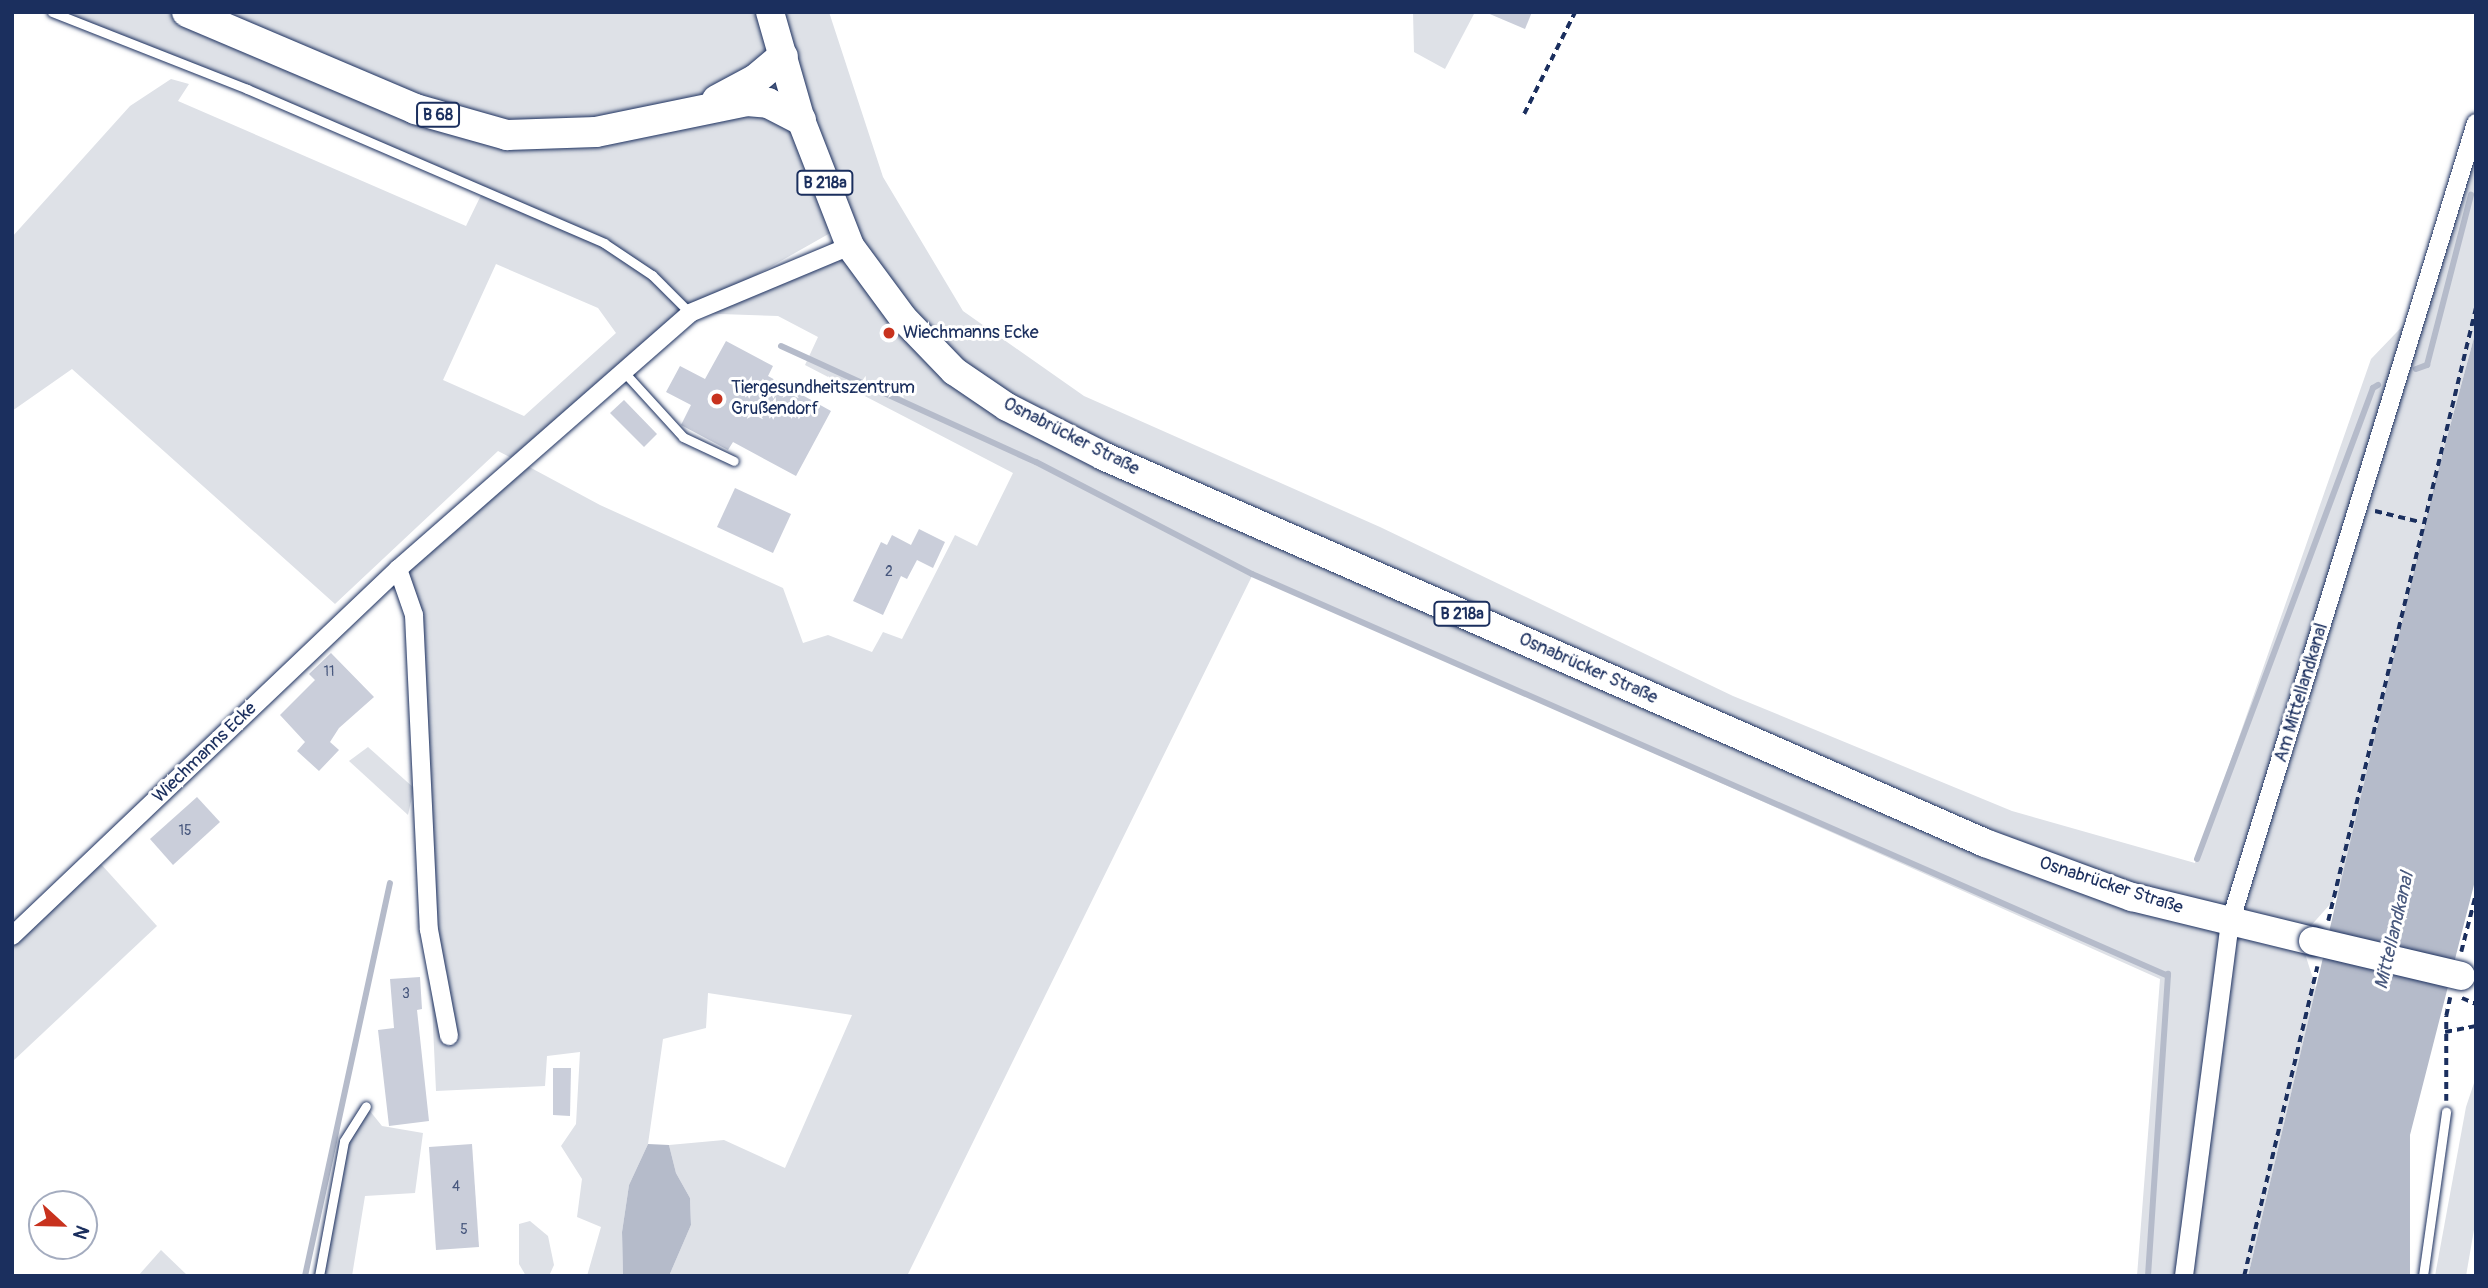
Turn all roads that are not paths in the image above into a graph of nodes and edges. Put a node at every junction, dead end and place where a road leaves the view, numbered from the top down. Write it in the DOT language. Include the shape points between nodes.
graph roads {
  1 [pos="52,12"];
  2 [pos="187,12"];
  3 [pos="771,12"];
  4 [pos="783,56"];
  5 [pos="704,107"];
  6 [pos="801,120"];
  7 [pos="2476,123"];
  8 [pos="850,246"];
  9 [pos="690,313"];
  10 [pos="623,371"];
  11 [pos="734,461"];
  12 [pos="398,569"];
  13 [pos="2230,923"];
  14 [pos="12,936"];
  15 [pos="2462,980"];
  16 [pos="449,1035"];
  17 [pos="366,1106"];
  18 [pos="2445,1112"];
  19 [pos="319,1276"];
  20 [pos="2184,1276"];
  21 [pos="2423,1276"];
  1 -- 9 [label="lane" via="247,89 604,243 652,275"];
  2 -- 5 [label="highway, B 68" via="415,109 507,135 596,132"];
  3 -- 4 [label="main road, Osnabrücker Straße / B 218a"];
  4 -- 5 [label="highway, B 68" via="756,79"];
  4 -- 6 [label="main road, Osnabrücker Straße / B 218a"];
  5 -- 6 [label="highway" via="768,103"];
  6 -- 8 [label="main road, Osnabrücker Straße / B 218a"];
  7 -- 13 [label="street, Am Mittellandkanal"];
  8 -- 9 [label="street, Wiechmanns Ecke"];
  8 -- 13 [label="main road, Osnabrücker Straße / B 218a" via="903,318 954,371 1007,407 1103,456 1985,843 2132,897"];
  9 -- 10 [label="street, Wiechmanns Ecke"];
  10 -- 11 [label="lane" via="680,435"];
  10 -- 12 [label="street, Wiechmanns Ecke"];
  12 -- 14 [label="street, Wiechmanns Ecke"];
  12 -- 16 [label="street" via="414,615 429,930"];
  13 -- 15 [label="main road, Osnabrücker Straße / B 218a, bridge"];
  13 -- 20 [label="street, Am Mittellandkanal"];
  17 -- 19 [label="lane" via="344,1142"];
  18 -- 21 [label="lane"];
}
